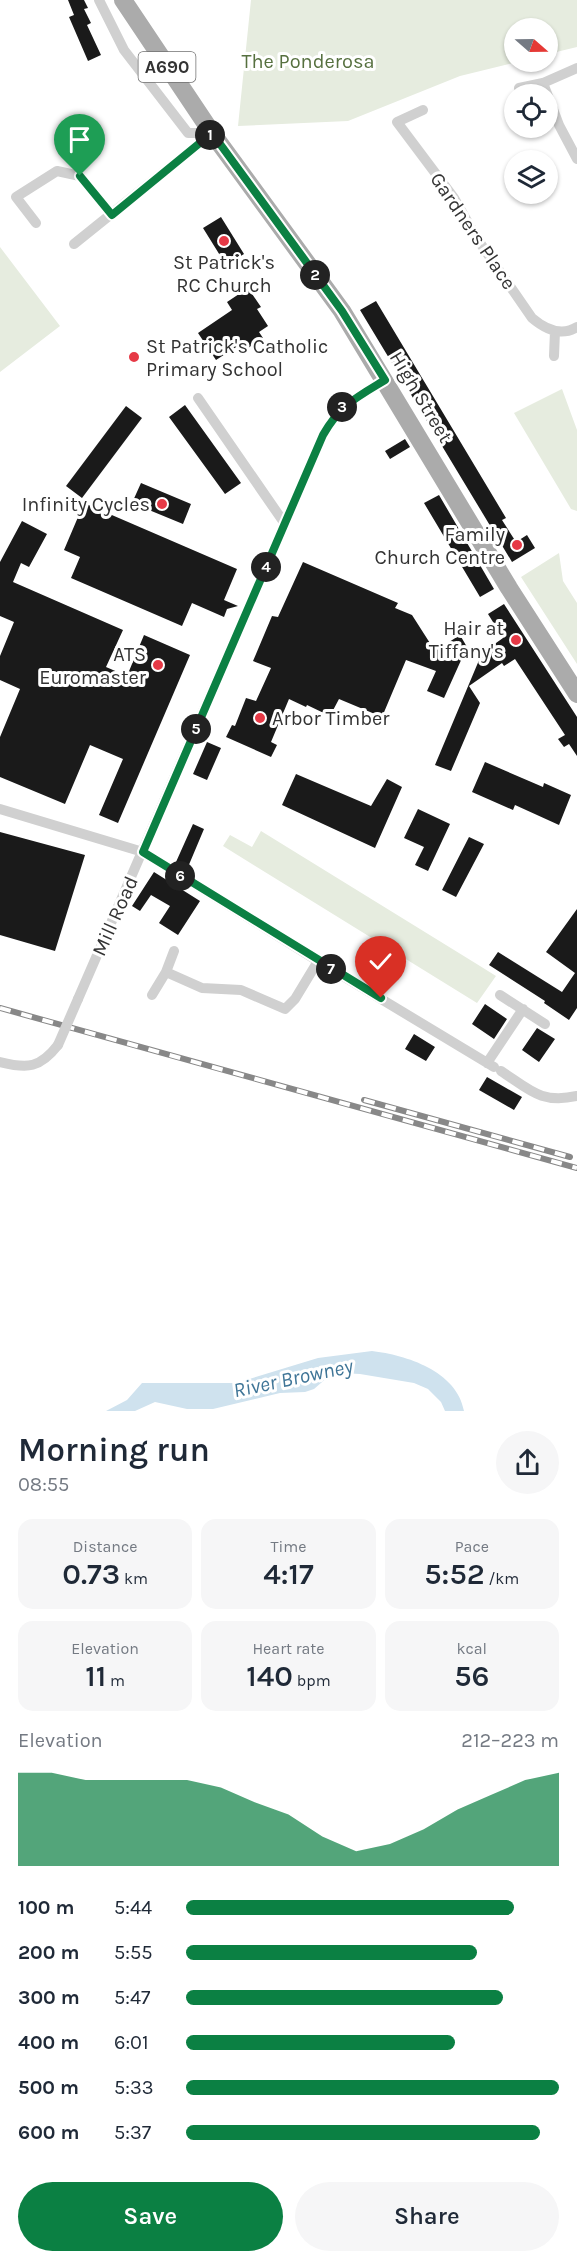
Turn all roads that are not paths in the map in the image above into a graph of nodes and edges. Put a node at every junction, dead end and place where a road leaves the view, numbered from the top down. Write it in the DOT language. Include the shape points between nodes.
graph roads {
  1 [pos="99,0"];
  2 [pos="123,0"];
  3 [pos="577,68"];
  4 [pos="543,82"];
  5 [pos="535,84"];
  6 [pos="423,110"];
  7 [pos="212,133"];
  8 [pos="577,159"];
  9 [pos="112,215"];
  10 [pos="36,223"];
  11 [pos="74,244"];
  12 [pos="577,327"];
  13 [pos="555,331"];
  14 [pos="554,356"];
  15 [pos="385,380"];
  16 [pos="198,398"];
  17 [pos="285,524"];
  18 [pos="577,694"];
  19 [pos="0,808"];
  20 [pos="143,852"];
  21 [pos="174,951"];
  22 [pos="318,961"];
  23 [pos="166,972"];
  24 [pos="152,995"];
  25 [pos="500,995"];
  26 [pos="523,1009"];
  27 [pos="545,1024"];
  28 [pos="0,1062"];
  29 [pos="494,1067"];
  30 [pos="577,1096"];
  1 -- 7 [label="street" via="124,50 188,133"];
  2 -- 7 [label="main road, A690"];
  3 -- 4 [label="street"];
  4 -- 5 [label="street"];
  4 -- 8 [label="street"];
  6 -- 13 [label="street, Gardners Place" via="397,122 454,198 532,318"];
  7 -- 9 [label="street"];
  7 -- 15 [label="main road, High Street / A690" via="342,311"];
  9 -- 10 [label="street" via="80,176 57,171 16,197"];
  9 -- 11 [label="street"];
  12 -- 13 [label="street"];
  13 -- 14 [label="street"];
  15 -- 17 [label="street, Mill Road" via="333,417"];
  15 -- 18 [label="main road, High Street / A690"];
  16 -- 17 [label="street"];
  17 -- 20 [label="street, Mill Road"];
  19 -- 20 [label="street"];
  20 -- 22 [label="street"];
  20 -- 28 [label="street, Mill Road, bridge" via="58,1045 36,1065"];
  21 -- 23 [label="street"];
  22 -- 23 [label="street" via="285,1009 241,990 202,988"];
  22 -- 29 [label="street"];
  23 -- 24 [label="street"];
  25 -- 26 [label="street"];
  26 -- 27 [label="street"];
  26 -- 29 [label="street"];
  29 -- 30 [label="street" via="546,1098"];
}
